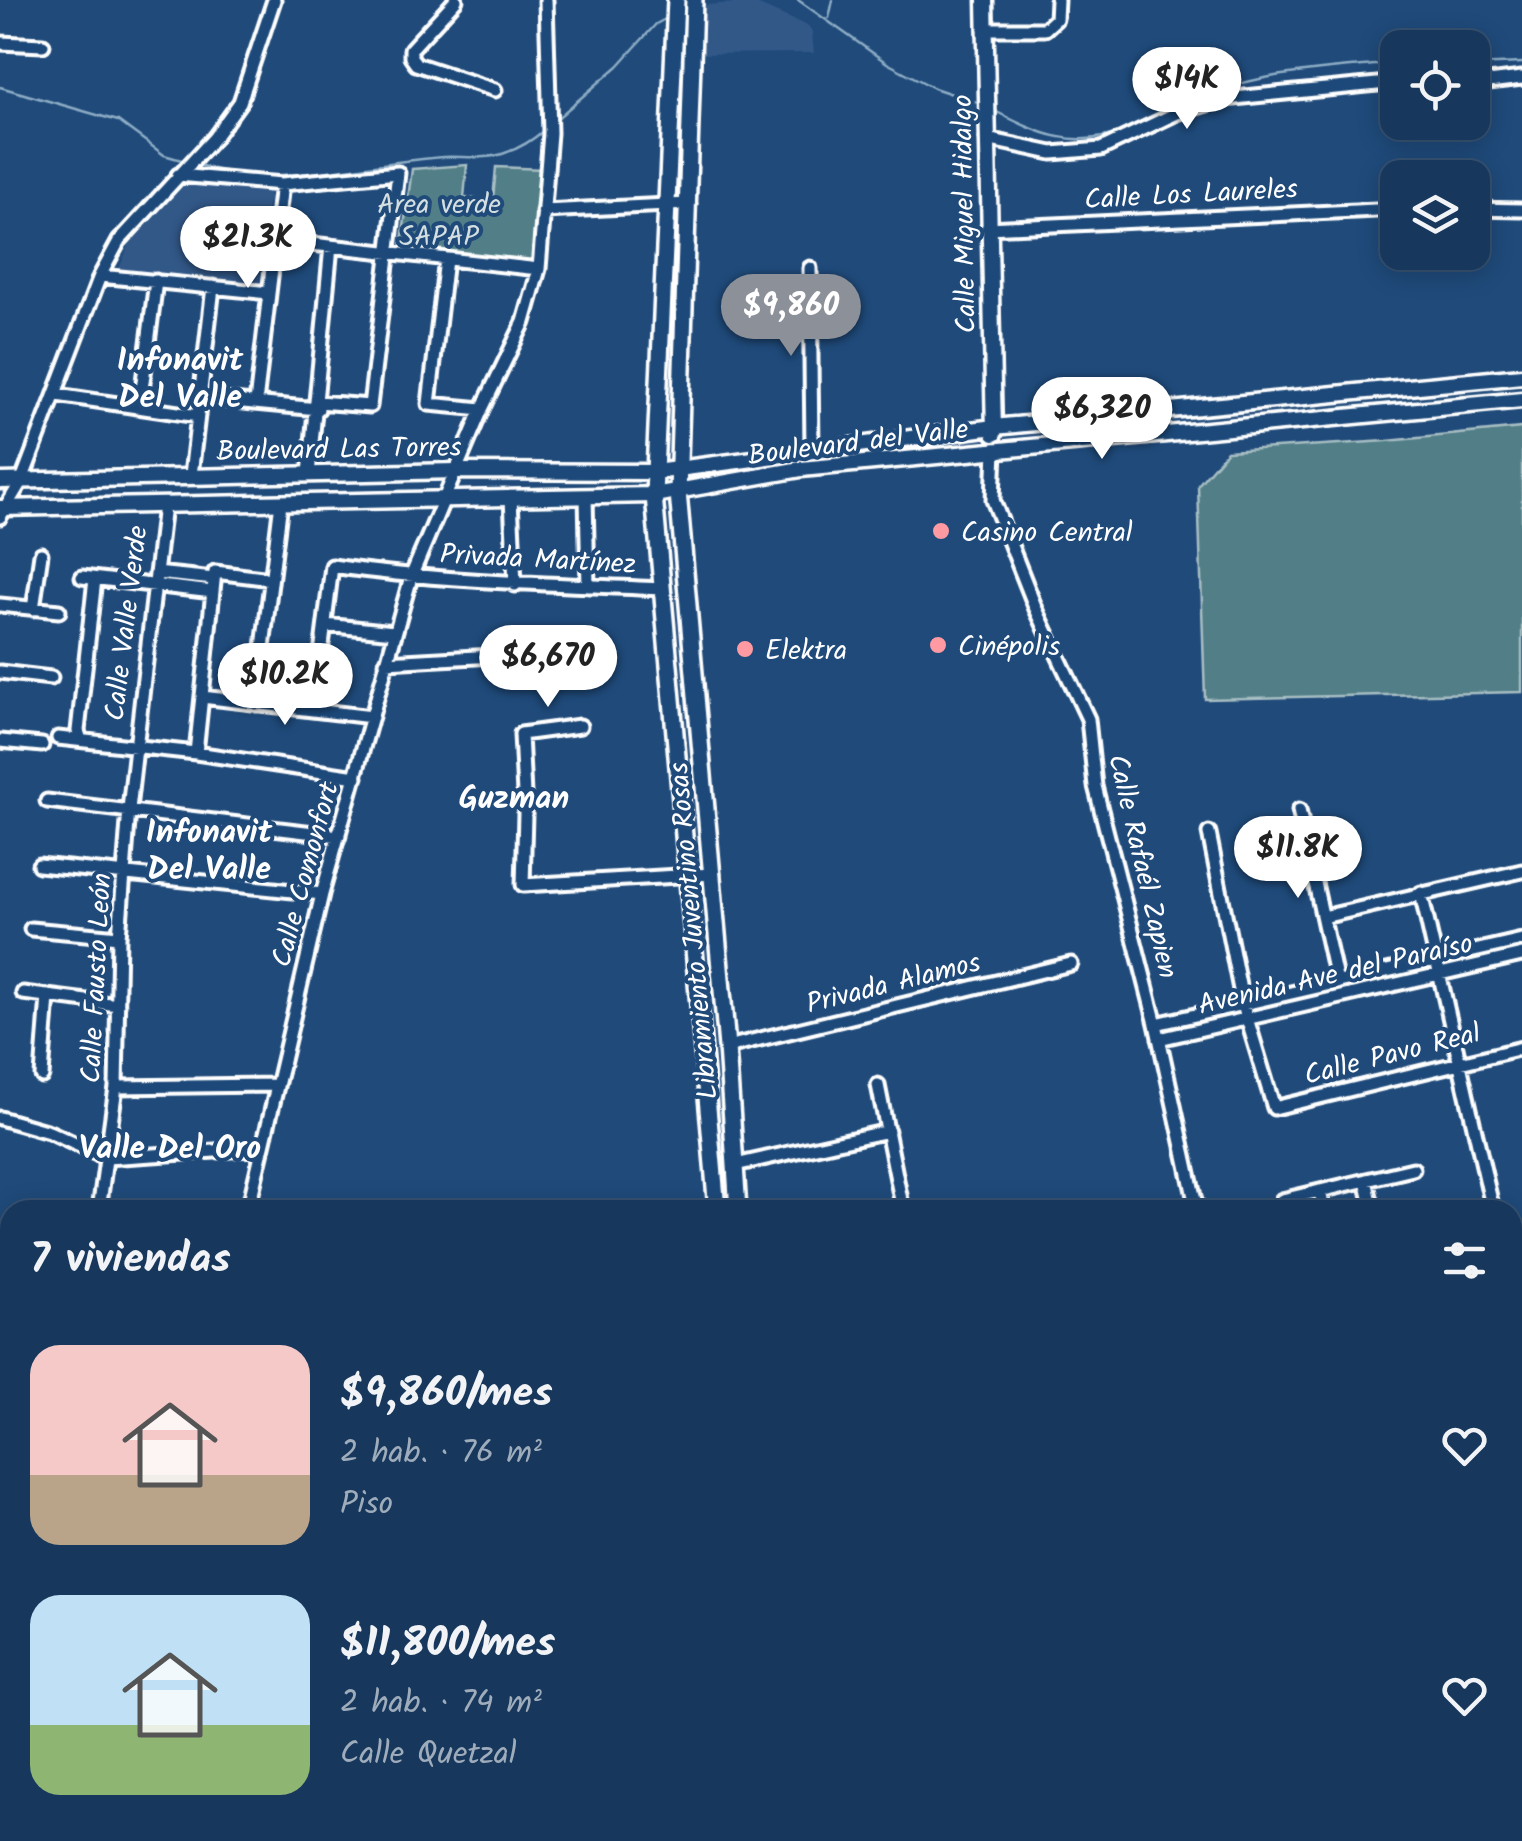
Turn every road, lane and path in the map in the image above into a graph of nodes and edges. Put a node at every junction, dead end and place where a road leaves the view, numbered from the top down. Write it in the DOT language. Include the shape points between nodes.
graph roads {
  1 [pos="274,0"];
  2 [pos="456,0"];
  3 [pos="546,0"];
  4 [pos="676,0"];
  5 [pos="694,0"];
  6 [pos="985,0"];
  7 [pos="1057,0"];
  8 [pos="985,28"];
  9 [pos="0,43"];
  10 [pos="43,45"];
  11 [pos="1522,79"];
  12 [pos="1490,82"];
  13 [pos="1380,84"];
  14 [pos="495,90"];
  15 [pos="986,131"];
  16 [pos="185,167"];
  17 [pos="282,184"];
  18 [pos="688,204"];
  19 [pos="665,207"];
  20 [pos="1380,209"];
  21 [pos="1490,209"];
  22 [pos="1522,210"];
  23 [pos="543,211"];
  24 [pos="988,228"];
  25 [pos="274,240"];
  26 [pos="331,246"];
  27 [pos="388,252"];
  28 [pos="446,260"];
  29 [pos="539,268"];
  30 [pos="810,268"];
  31 [pos="100,276"];
  32 [pos="156,281"];
  33 [pos="213,287"];
  34 [pos="268,293"];
  35 [pos="1522,376"];
  36 [pos="1387,389"];
  37 [pos="57,395"];
  38 [pos="200,398"];
  39 [pos="1522,400"];
  40 [pos="256,403"];
  41 [pos="140,405"];
  42 [pos="318,405"];
  43 [pos="482,409"];
  44 [pos="1390,412"];
  45 [pos="1134,414"];
  46 [pos="198,416"];
  47 [pos="994,428"];
  48 [pos="1136,437"];
  49 [pos="889,443"];
  50 [pos="995,449"];
  51 [pos="812,450"];
  52 [pos="874,462"];
  53 [pos="678,469"];
  54 [pos="456,471"];
  55 [pos="655,472"];
  56 [pos="309,474"];
  57 [pos="191,475"];
  58 [pos="22,480"];
  59 [pos="0,481"];
  60 [pos="678,492"];
  61 [pos="654,495"];
  62 [pos="586,496"];
  63 [pos="511,498"];
  64 [pos="445,500"];
  65 [pos="281,502"];
  66 [pos="164,505"];
  67 [pos="2,511"];
  68 [pos="40,554"];
  69 [pos="411,577"];
  70 [pos="156,578"];
  71 [pos="271,579"];
  72 [pos="214,581"];
  73 [pos="516,585"];
  74 [pos="588,586"];
  75 [pos="663,589"];
  76 [pos="0,606"];
  77 [pos="33,609"];
  78 [pos="59,611"];
  79 [pos="325,625"];
  80 [pos="394,632"];
  81 [pos="521,652"];
  82 [pos="386,662"];
  83 [pos="0,672"];
  84 [pos="51,678"];
  85 [pos="259,686"];
  86 [pos="316,692"];
  87 [pos="202,697"];
  88 [pos="256,704"];
  89 [pos="314,710"];
  90 [pos="372,717"];
  91 [pos="580,726"];
  92 [pos="58,738"];
  93 [pos="80,740"];
  94 [pos="0,741"];
  95 [pos="42,745"];
  96 [pos="135,747"];
  97 [pos="196,753"];
  98 [pos="356,777"];
  99 [pos="48,801"];
  100 [pos="129,808"];
  101 [pos="1299,810"];
  102 [pos="1210,833"];
  103 [pos="338,836"];
  104 [pos="39,865"];
  105 [pos="1522,871"];
  106 [pos="124,872"];
  107 [pos="689,874"];
  108 [pos="713,874"];
  109 [pos="322,894"];
  110 [pos="1421,894"];
  111 [pos="1323,917"];
  112 [pos="31,929"];
  113 [pos="119,938"];
  114 [pos="1522,940"];
  115 [pos="1522,956"];
  116 [pos="1436,961"];
  117 [pos="1071,964"];
  118 [pos="1439,976"];
  119 [pos="1337,982"];
  120 [pos="23,993"];
  121 [pos="48,996"];
  122 [pos="1243,1004"];
  123 [pos="118,1005"];
  124 [pos="1246,1020"];
  125 [pos="1156,1024"];
  126 [pos="1160,1039"];
  127 [pos="728,1047"];
  128 [pos="1522,1048"];
  129 [pos="1458,1062"];
  130 [pos="42,1076"];
  131 [pos="878,1084"];
  132 [pos="275,1085"];
  133 [pos="116,1086"];
  134 [pos="0,1118"];
  135 [pos="888,1131"];
  136 [pos="262,1148"];
  137 [pos="106,1158"];
  138 [pos="736,1164"];
  139 [pos="1413,1168"];
  140 [pos="1366,1180"];
  141 [pos="1320,1191"];
  142 [pos="100,1200"];
  143 [pos="250,1200"];
  144 [pos="716,1200"];
  145 [pos="738,1200"];
  146 [pos="901,1200"];
  147 [pos="1196,1200"];
  148 [pos="1282,1200"];
  149 [pos="1322,1200"];
  150 [pos="1371,1200"];
  151 [pos="1492,1200"];
  1 -- 16 [label="street" via="240,102"];
  2 -- 14 [label="street" via="410,48 410,57"];
  3 -- 23 [label="street, Calle Comonfort" via="550,133"];
  4 -- 19 [label="main road, Libramiento Juventino Rosas"];
  5 -- 18 [label="main road, Libramiento Juventino Rosas"];
  6 -- 8 [label="street, Calle Miguel Hidalgo"];
  7 -- 8 [label="street" via="1056,19 1045,29"];
  8 -- 15 [label="street, Calle Miguel Hidalgo"];
  9 -- 10 [label="street"];
  11 -- 12 [label="street"];
  13 -- 15 [label="street" via="1224,99 1101,150 1052,152"];
  15 -- 24 [label="street, Calle Miguel Hidalgo"];
  16 -- 17 [label="street"];
  16 -- 31 [label="street" via="119,241"];
  17 -- 25 [label="street"];
  17 -- 27 [label="street" via="398,173"];
  18 -- 19 [label="street"];
  18 -- 53 [label="main road, Libramiento Juventino Rosas"];
  19 -- 23 [label="street"];
  19 -- 55 [label="main road, Libramiento Juventino Rosas"];
  20 -- 24 [label="street, Calle Los Laureles"];
  21 -- 22 [label="street"];
  23 -- 29 [label="street, Calle Comonfort"];
  24 -- 47 [label="street, Calle Miguel Hidalgo"];
  25 -- 26 [label="street"];
  25 -- 34 [label="street"];
  26 -- 27 [label="street"];
  26 -- 42 [label="street"];
  27 -- 28 [label="street"];
  27 -- 42 [label="street" via="370,406"];
  28 -- 29 [label="street"];
  28 -- 43 [label="street" via="428,404"];
  29 -- 43 [label="street, Calle Comonfort" via="524,322"];
  30 -- 51 [label="street"];
  31 -- 32 [label="street"];
  31 -- 37 [label="street"];
  32 -- 33 [label="street"];
  32 -- 41 [label="street"];
  33 -- 34 [label="street"];
  33 -- 38 [label="street"];
  34 -- 40 [label="street"];
  35 -- 36 [label="street, Boulevard del Valle"];
  36 -- 44 [label="street"];
  36 -- 45 [label="street, Boulevard del Valle"];
  37 -- 41 [label="street"];
  37 -- 58 [label="street"];
  38 -- 40 [label="street"];
  38 -- 46 [label="street"];
  39 -- 44 [label="street, Boulevard del Valle"];
  40 -- 42 [label="street"];
  41 -- 46 [label="street"];
  42 -- 56 [label="street"];
  43 -- 54 [label="street, Calle Comonfort"];
  44 -- 48 [label="street, Boulevard del Valle"];
  45 -- 47 [label="street, Boulevard del Valle"];
  45 -- 48 [label="street"];
  46 -- 57 [label="street"];
  47 -- 49 [label="street, Boulevard del Valle"];
  47 -- 50 [label="street, Calle Rafaél Zapien"];
  48 -- 50 [label="street, Boulevard del Valle"];
  49 -- 51 [label="street, Boulevard del Valle"];
  49 -- 52 [label="street"];
  50 -- 52 [label="street, Boulevard del Valle"];
  50 -- 125 [label="street, Calle Rafaél Zapien" via="993,500 1088,719 1095,786"];
  51 -- 53 [label="street, Boulevard del Valle"];
  52 -- 60 [label="street, Boulevard del Valle"];
  53 -- 55 [label="street, Boulevard Las Torres"];
  53 -- 60 [label="main road, Libramiento Juventino Rosas"];
  54 -- 55 [label="street, Boulevard Las Torres"];
  54 -- 56 [label="street, Boulevard Las Torres"];
  54 -- 64 [label="street, Calle Comonfort"];
  55 -- 61 [label="main road, Libramiento Juventino Rosas"];
  56 -- 57 [label="street, Boulevard Las Torres"];
  57 -- 58 [label="street, Boulevard Las Torres"];
  58 -- 59 [label="street, Boulevard Las Torres"];
  58 -- 67 [label="street"];
  60 -- 61 [label="street, Boulevard Las Torres"];
  60 -- 108 [label="main road, Libramiento Juventino Rosas"];
  61 -- 62 [label="street, Boulevard Las Torres"];
  61 -- 75 [label="main road, Libramiento Juventino Rosas"];
  62 -- 63 [label="street, Boulevard Las Torres"];
  62 -- 74 [label="street"];
  63 -- 64 [label="street, Boulevard Las Torres"];
  63 -- 73 [label="street"];
  64 -- 65 [label="street, Boulevard Las Torres"];
  64 -- 69 [label="street, Calle Comonfort"];
  65 -- 66 [label="street, Boulevard Las Torres"];
  65 -- 71 [label="street"];
  66 -- 67 [label="street, Boulevard Las Torres"];
  66 -- 70 [label="street, Calle Valle Verde"];
  68 -- 77 [label="street"];
  69 -- 73 [label="street, Privada Martínez"];
  69 -- 79 [label="street, Privada Martínez" via="332,566"];
  69 -- 80 [label="street, Calle Comonfort"];
  70 -- 72 [label="street"];
  70 -- 93 [label="street" via="89,578"];
  70 -- 96 [label="street, Calle Valle Verde"];
  71 -- 72 [label="street"];
  71 -- 85 [label="street"];
  72 -- 87 [label="street"];
  73 -- 74 [label="street, Privada Martínez"];
  74 -- 75 [label="street, Privada Martínez"];
  75 -- 107 [label="main road, Libramiento Juventino Rosas"];
  76 -- 77 [label="street"];
  77 -- 78 [label="street"];
  79 -- 80 [label="street"];
  79 -- 86 [label="street"];
  80 -- 82 [label="street, Calle Comonfort"];
  81 -- 82 [label="street"];
  82 -- 90 [label="street, Calle Comonfort"];
  83 -- 84 [label="street"];
  85 -- 86 [label="street"];
  85 -- 88 [label="street"];
  86 -- 89 [label="street"];
  87 -- 88 [label="street"];
  87 -- 97 [label="street"];
  88 -- 89 [label="street"];
  89 -- 90 [label="street"];
  90 -- 98 [label="street, Calle Comonfort"];
  91 -- 107 [label="street" via="520,734 523,885"];
  92 -- 93 [label="street"];
  93 -- 96 [label="street"];
  94 -- 95 [label="street"];
  96 -- 97 [label="street"];
  96 -- 100 [label="street, Calle Fausto León"];
  97 -- 98 [label="street"];
  98 -- 103 [label="street, Calle Comonfort"];
  99 -- 100 [label="street"];
  100 -- 103 [label="street"];
  100 -- 106 [label="street, Calle Fausto León"];
  101 -- 111 [label="street"];
  102 -- 122 [label="street"];
  103 -- 109 [label="street, Calle Comonfort"];
  104 -- 106 [label="street"];
  105 -- 110 [label="street"];
  106 -- 109 [label="street"];
  106 -- 113 [label="street, Calle Fausto León"];
  107 -- 108 [label="street"];
  107 -- 144 [label="main road, Libramiento Juventino Rosas"];
  108 -- 127 [label="main road, Libramiento Juventino Rosas"];
  109 -- 132 [label="street, Calle Comonfort"];
  110 -- 111 [label="street"];
  110 -- 116 [label="street"];
  111 -- 119 [label="street"];
  112 -- 113 [label="street"];
  113 -- 123 [label="street, Calle Fausto León"];
  114 -- 116 [label="street, Avenida Ave del Paraíso"];
  115 -- 118 [label="street, Avenida Ave del Paraíso"];
  116 -- 118 [label="street"];
  116 -- 119 [label="street, Avenida Ave del Paraíso"];
  117 -- 127 [label="street, Privada Alamos"];
  118 -- 124 [label="street, Avenida Ave del Paraíso"];
  118 -- 129 [label="street"];
  119 -- 122 [label="street, Avenida Ave del Paraíso"];
  120 -- 121 [label="street"];
  121 -- 123 [label="street"];
  121 -- 130 [label="street"];
  122 -- 124 [label="street"];
  122 -- 125 [label="street, Avenida Ave del Paraíso"];
  123 -- 133 [label="street, Calle Fausto León"];
  124 -- 126 [label="street, Avenida Ave del Paraíso"];
  124 -- 129 [label="street, Calle Pavo Real" via="1274,1108"];
  125 -- 126 [label="street, Calle Rafaél Zapien"];
  126 -- 147 [label="street, Calle Rafaél Zapien"];
  127 -- 138 [label="main road, Libramiento Juventino Rosas"];
  128 -- 129 [label="street, Calle Pavo Real"];
  129 -- 151 [label="street"];
  131 -- 135 [label="street"];
  132 -- 133 [label="street"];
  132 -- 136 [label="street, Calle Comonfort"];
  133 -- 137 [label="street, Calle Fausto León"];
  134 -- 137 [label="street"];
  135 -- 138 [label="street"];
  135 -- 146 [label="street"];
  136 -- 137 [label="street"];
  136 -- 143 [label="street, Calle Comonfort"];
  137 -- 142 [label="street, Calle Fausto León"];
  138 -- 145 [label="main road, Libramiento Juventino Rosas"];
  139 -- 140 [label="street"];
  140 -- 141 [label="street"];
  140 -- 150 [label="street"];
  141 -- 148 [label="street"];
  141 -- 149 [label="street"];
}
